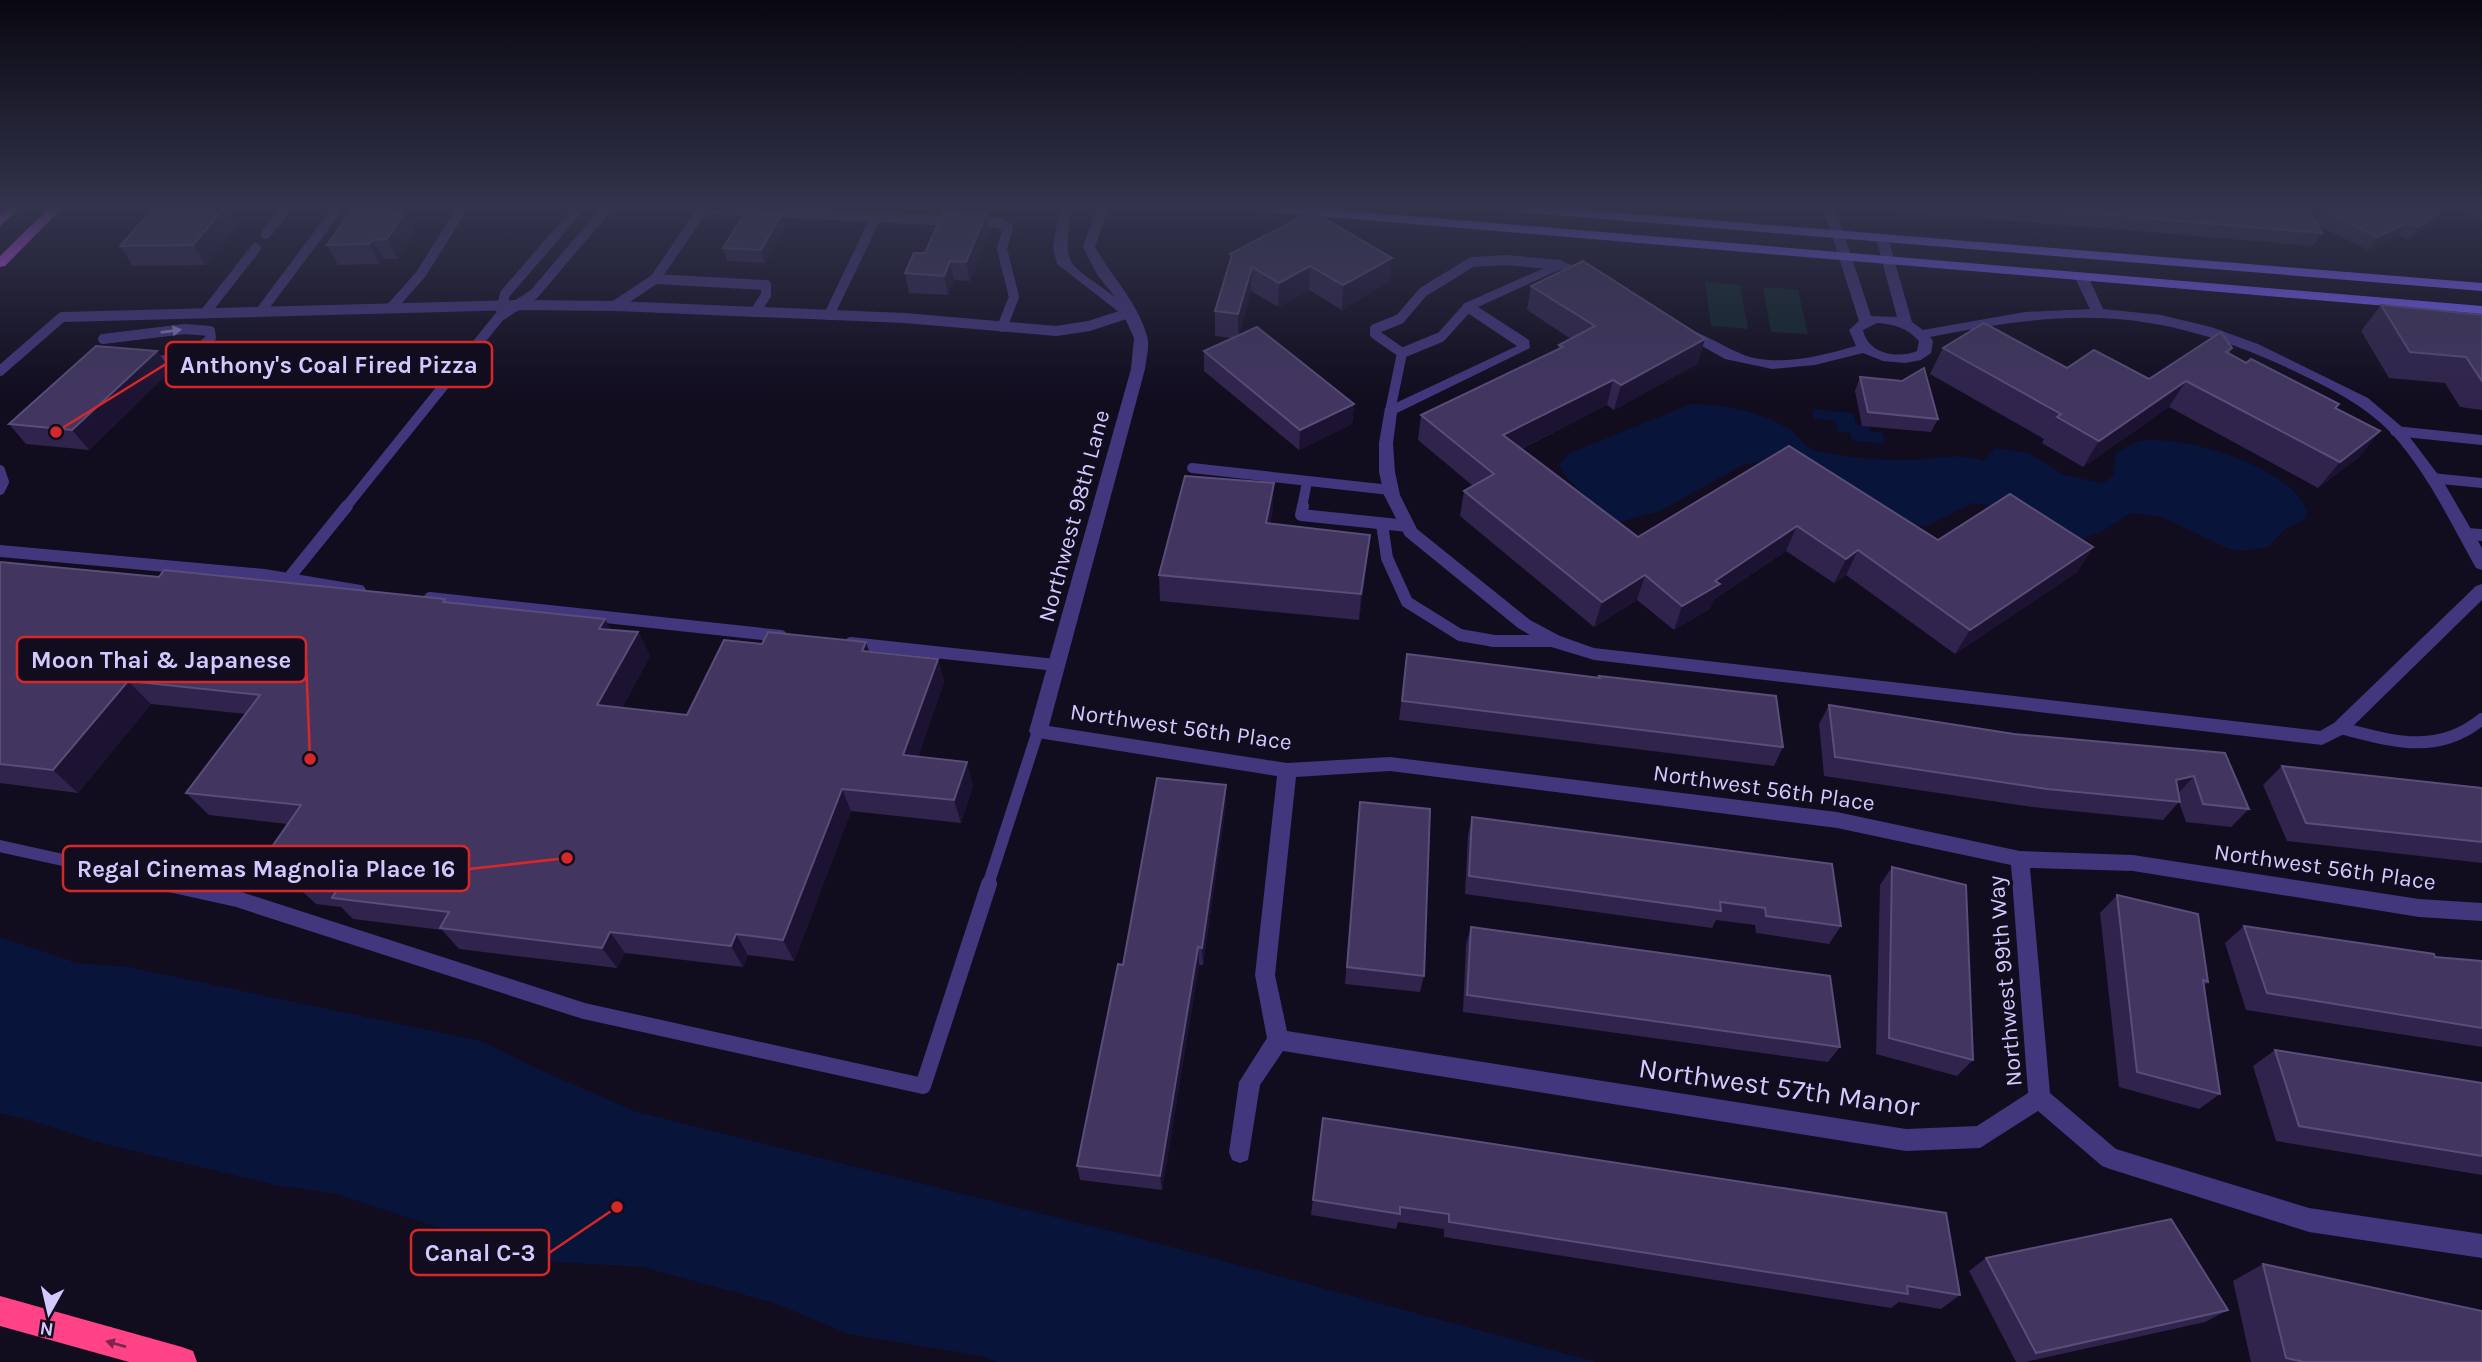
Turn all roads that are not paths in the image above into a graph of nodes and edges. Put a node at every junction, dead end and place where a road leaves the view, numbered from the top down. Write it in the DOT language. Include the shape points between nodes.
graph roads {
  1 [pos="238,271"];
  2 [pos="292,271"];
  3 [pos="423,271"];
  4 [pos="525,271"];
  5 [pos="554,271"];
  6 [pos="662,271"];
  7 [pos="850,271"];
  8 [pos="1007,271"];
  9 [pos="1072,271"];
  10 [pos="1102,271"];
  11 [pos="1456,271"];
  12 [pos="1548,271"];
  13 [pos="1579,271"];
  14 [pos="1849,271"];
  15 [pos="1892,271"];
  16 [pos="2016,271"];
  17 [pos="2281,271"];
  18 [pos="2081,276"];
  19 [pos="656,279"];
  20 [pos="1609,279"];
  21 [pos="2482,287"];
  22 [pos="518,304"];
  23 [pos="502,305"];
  24 [pos="616,306"];
  25 [pos="1468,307"];
  26 [pos="391,308"];
  27 [pos="2097,310"];
  28 [pos="2482,310"];
  29 [pos="755,311"];
  30 [pos="261,312"];
  31 [pos="205,313"];
  32 [pos="1129,313"];
  33 [pos="829,315"];
  34 [pos="499,317"];
  35 [pos="1866,321"];
  36 [pos="1674,323"];
  37 [pos="1906,324"];
  38 [pos="1002,327"];
  39 [pos="1922,334"];
  40 [pos="103,339"];
  41 [pos="1865,348"];
  42 [pos="1402,353"];
  43 [pos="138,359"];
  44 [pos="0,371"];
  45 [pos="1390,411"];
  46 [pos="2395,431"];
  47 [pos="2482,440"];
  48 [pos="1192,468"];
  49 [pos="0,470"];
  50 [pos="2431,478"];
  51 [pos="1307,482"];
  52 [pos="2482,483"];
  53 [pos="0,490"];
  54 [pos="1390,490"];
  55 [pos="1382,523"];
  56 [pos="1408,526"];
  57 [pos="2474,534"];
  58 [pos="0,551"];
  59 [pos="2482,564"];
  60 [pos="288,579"];
  61 [pos="2482,590"];
  62 [pos="368,592"];
  63 [pos="419,597"];
  64 [pos="795,637"];
  65 [pos="833,641"];
  66 [pos="1554,641"];
  67 [pos="1056,665"];
  68 [pos="2482,719"];
  69 [pos="2340,728"];
  70 [pos="1038,731"];
  71 [pos="1287,770"];
  72 [pos="0,846"];
  73 [pos="2020,859"];
  74 [pos="2482,912"];
  75 [pos="1278,1040"];
  76 [pos="2039,1098"];
  77 [pos="1240,1152"];
  78 [pos="2482,1246"];
  79 [pos="0,1311"];
  80 [pos="182,1362"];
  1 -- 31 [label="lane"];
  2 -- 30 [label="lane"];
  3 -- 26 [label="lane"];
  4 -- 23 [label="lane" via="505,294"];
  5 -- 22 [label="lane" via="534,294"];
  6 -- 19 [label="lane"];
  7 -- 33 [label="lane"];
  8 -- 38 [label="lane" via="1014,297"];
  9 -- 32 [label="street"];
  10 -- 32 [label="street, Northwest 98th Lane" via="1120,292"];
  11 -- 42 [label="lane" via="1423,292 1400,319 1375,329 1375,334"];
  12 -- 25 [label="street"];
  13 -- 20 [label="street"];
  14 -- 35 [label="street"];
  15 -- 37 [label="street"];
  16 -- 18 [label="street"];
  17 -- 21 [label="street"];
  18 -- 27 [label="street"];
  18 -- 28 [label="street"];
  19 -- 24 [label="lane"];
  19 -- 29 [label="lane" via="766,285 766,295"];
  22 -- 23 [label="lane"];
  22 -- 24 [label="lane"];
  22 -- 34 [label="lane"];
  23 -- 26 [label="lane"];
  23 -- 34 [label="lane"];
  24 -- 29 [label="lane"];
  25 -- 42 [label="lane" via="1441,337"];
  25 -- 45 [label="street" via="1524,344 1523,348"];
  26 -- 30 [label="lane"];
  27 -- 39 [label="street" via="2017,316"];
  27 -- 46 [label="street" via="2172,320 2230,337 2352,394 2381,414"];
  29 -- 33 [label="lane"];
  30 -- 31 [label="lane"];
  31 -- 44 [label="lane" via="62,317"];
  32 -- 38 [label="lane" via="1070,330"];
  32 -- 67 [label="street, Northwest 98th Lane" via="1141,338 1138,369"];
  33 -- 38 [label="lane"];
  34 -- 60 [label="lane"];
  35 -- 37 [label="street"];
  35 -- 41 [label="street" via="1856,330"];
  36 -- 41 [label="street" via="1706,345 1757,365 1805,363"];
  37 -- 39 [label="street"];
  39 -- 41 [label="street" via="1927,347 1917,357 1897,360"];
  40 -- 43 [label="lane, one-way" via="185,329 210,331 211,338 194,355 163,362"];
  42 -- 45 [label="lane"];
  45 -- 54 [label="street" via="1386,443"];
  46 -- 47 [label="lane"];
  46 -- 50 [label="street"];
  48 -- 51 [label="lane"];
  49 -- 53 [label="lane" via="4,482"];
  50 -- 52 [label="lane"];
  50 -- 57 [label="street"];
  51 -- 54 [label="lane"];
  51 -- 55 [label="lane" via="1301,515"];
  54 -- 56 [label="street"];
  55 -- 56 [label="lane"];
  55 -- 66 [label="lane" via="1387,558 1407,601 1460,635 1494,641"];
  56 -- 66 [label="street" via="1524,624"];
  57 -- 59 [label="street"];
  58 -- 60 [label="lane"];
  60 -- 62 [label="lane"];
  61 -- 69 [label="street"];
  63 -- 64 [label="lane"];
  65 -- 67 [label="lane"];
  66 -- 69 [label="street" via="1594,654 2322,738"];
  67 -- 70 [label="street, Northwest 98th Lane"];
  68 -- 69 [label="lane" via="2470,732 2439,742 2403,743"];
  70 -- 71 [label="street, Northwest 56th Place"];
  70 -- 72 [label="lane" via="922,1086 584,1011 237,899"];
  71 -- 73 [label="street, Northwest 56th Place" via="1390,764 1838,820"];
  71 -- 75 [label="street" via="1265,975"];
  73 -- 74 [label="street, Northwest 56th Place" via="2133,863 2418,908"];
  73 -- 76 [label="street, Northwest 99th Way"];
  75 -- 76 [label="street, Northwest 57th Manor" via="1906,1140 1980,1137"];
  75 -- 77 [label="street" via="1250,1083"];
  76 -- 78 [label="street" via="2110,1158 2309,1220"];
  80 -- 79 [label="highway, one-way"];
}
